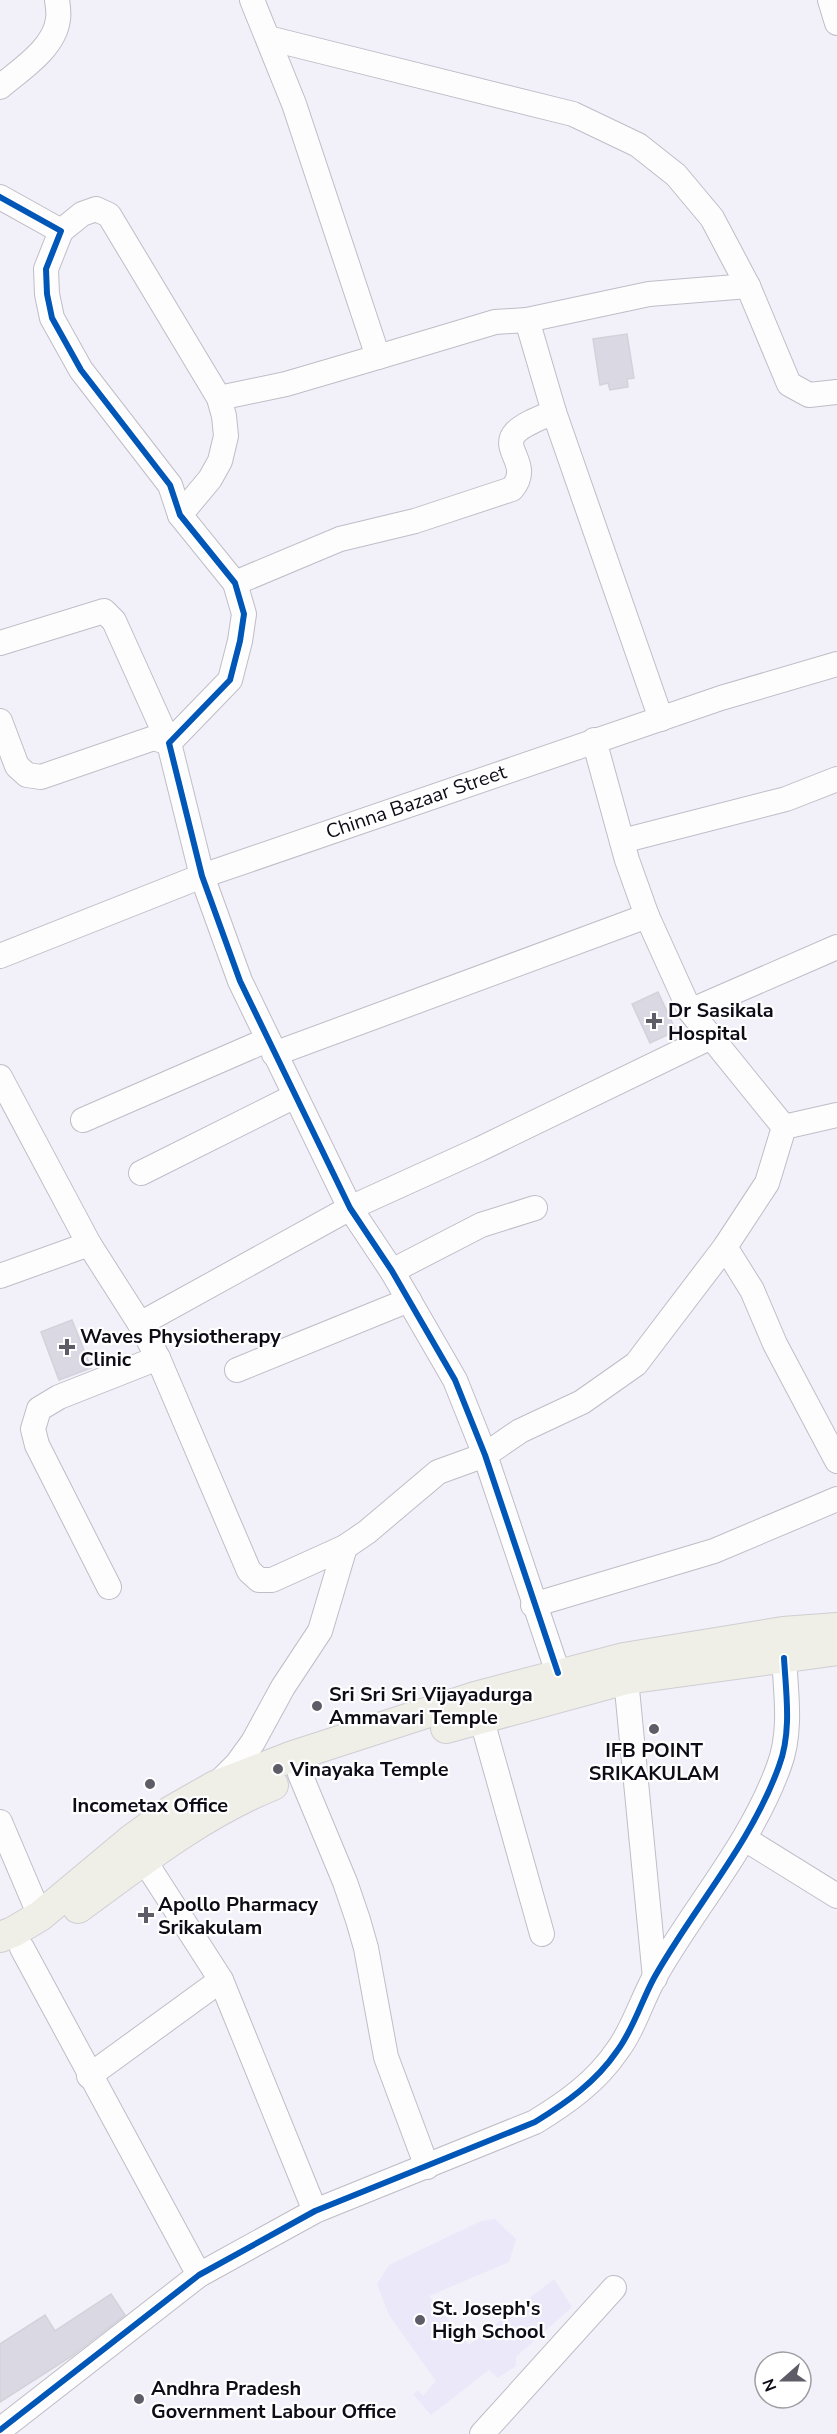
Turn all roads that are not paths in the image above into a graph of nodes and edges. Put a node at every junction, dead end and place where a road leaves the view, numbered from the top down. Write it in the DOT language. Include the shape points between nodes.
graph roads {
  1 [pos="57,0"];
  2 [pos="252,0"];
  3 [pos="830,0"];
  4 [pos="837,23"];
  5 [pos="268,38"];
  6 [pos="0,87"];
  7 [pos="0,197"];
  8 [pos="61,231"];
  9 [pos="748,286"];
  10 [pos="527,320"];
  11 [pos="378,357"];
  12 [pos="837,392"];
  13 [pos="219,398"];
  14 [pos="554,412"];
  15 [pos="180,515"];
  16 [pos="235,583"];
  17 [pos="0,642"];
  18 [pos="835,670"];
  19 [pos="661,718"];
  20 [pos="0,721"];
  21 [pos="594,740"];
  22 [pos="169,743"];
  23 [pos="837,779"];
  24 [pos="622,841"];
  25 [pos="202,876"];
  26 [pos="647,916"];
  27 [pos="837,947"];
  28 [pos="0,956"];
  29 [pos="690,1011"];
  30 [pos="711,1037"];
  31 [pos="270,1047"];
  32 [pos="0,1077"];
  33 [pos="295,1096"];
  34 [pos="837,1114"];
  35 [pos="83,1120"];
  36 [pos="784,1128"];
  37 [pos="141,1173"];
  38 [pos="350,1208"];
  39 [pos="535,1208"];
  40 [pos="90,1244"];
  41 [pos="725,1247"];
  42 [pos="392,1271"];
  43 [pos="0,1276"];
  44 [pos="409,1300"];
  45 [pos="140,1324"];
  46 [pos="159,1358"];
  47 [pos="237,1370"];
  48 [pos="485,1455"];
  49 [pos="837,1461"];
  50 [pos="837,1499"];
  51 [pos="345,1547"];
  52 [pos="109,1587"];
  53 [pos="533,1605"];
  54 [pos="837,1628"];
  55 [pos="837,1650"];
  56 [pos="784,1658"];
  57 [pos="558,1673"];
  58 [pos="626,1679"];
  59 [pos="481,1717"];
  60 [pos="300,1774"];
  61 [pos="217,1798"];
  62 [pos="0,1822"];
  63 [pos="745,1839"];
  64 [pos="144,1860"];
  65 [pos="837,1896"];
  66 [pos="40,1916"];
  67 [pos="542,1934"];
  68 [pos="7,1948"];
  69 [pos="655,1978"];
  70 [pos="221,1980"];
  71 [pos="89,2076"];
  72 [pos="427,2167"];
  73 [pos="315,2211"];
  74 [pos="198,2275"];
  75 [pos="614,2288"];
  76 [pos="0,2430"];
  77 [pos="482,2434"];
  1 -- 6 [label="street" via="58,20 52,38"];
  2 -- 5 [label="street"];
  3 -- 4 [label="street"];
  5 -- 9 [label="street" via="573,114 638,146 676,175 712,218"];
  5 -- 11 [label="street" via="294,104"];
  7 -- 8 [label="street"];
  8 -- 13 [label="street" via="82,214 96,209 109,215"];
  8 -- 15 [label="street" via="46,269 46,294 52,318 81,370 170,485"];
  9 -- 10 [label="street" via="649,294"];
  9 -- 12 [label="street" via="789,384 809,395"];
  10 -- 11 [label="street" via="495,322"];
  10 -- 14 [label="street"];
  11 -- 13 [label="street" via="286,384"];
  13 -- 15 [label="street" via="226,436 220,461"];
  14 -- 16 [label="street" via="517,430 511,438 521,471 513,489 415,521 340,539"];
  14 -- 19 [label="street"];
  15 -- 16 [label="street"];
  16 -- 22 [label="street" via="244,614 230,680"];
  17 -- 22 [label="street" via="104,611 114,621"];
  18 -- 19 [label="street, Chinna Bazaar Street" via="721,698"];
  19 -- 21 [label="street, Chinna Bazaar Street"];
  20 -- 22 [label="street" via="17,766 27,775 41,777 154,738"];
  21 -- 24 [label="street"];
  21 -- 25 [label="street, Chinna Bazaar Street"];
  22 -- 25 [label="street"];
  23 -- 24 [label="street" via="786,799"];
  24 -- 26 [label="street"];
  25 -- 28 [label="street, Chinna Bazaar Street"];
  25 -- 31 [label="street" via="240,981"];
  26 -- 29 [label="street"];
  26 -- 31 [label="street"];
  27 -- 29 [label="street"];
  29 -- 30 [label="street"];
  30 -- 36 [label="street"];
  30 -- 38 [label="street"];
  31 -- 33 [label="street"];
  31 -- 35 [label="street"];
  32 -- 40 [label="street"];
  33 -- 37 [label="street"];
  33 -- 38 [label="street"];
  34 -- 36 [label="street"];
  36 -- 41 [label="street" via="767,1183"];
  38 -- 42 [label="street"];
  38 -- 45 [label="street"];
  39 -- 42 [label="street" via="481,1225"];
  40 -- 43 [label="street"];
  40 -- 45 [label="street"];
  41 -- 48 [label="street" via="636,1364 582,1402 520,1431"];
  41 -- 49 [label="street" via="752,1290 775,1344"];
  42 -- 44 [label="street"];
  44 -- 47 [label="street"];
  44 -- 48 [label="street" via="455,1380"];
  45 -- 46 [label="street"];
  46 -- 51 [label="street" via="249,1571 259,1580 273,1580"];
  46 -- 52 [label="street" via="59,1397 39,1409 33,1428 37,1445"];
  48 -- 51 [label="street" via="438,1472"];
  48 -- 53 [label="street"];
  50 -- 53 [label="street" via="714,1551"];
  51 -- 61 [label="street" via="320,1631"];
  53 -- 57 [label="street"];
  54 -- 57 [label="main road" via="783,1632"];
  55 -- 56 [label="main road"];
  56 -- 58 [label="main road"];
  56 -- 63 [label="street" via="787,1726 780,1765"];
  57 -- 61 [label="main road" via="293,1756"];
  58 -- 59 [label="main road"];
  58 -- 69 [label="street"];
  59 -- 60 [label="main road"];
  59 -- 67 [label="street"];
  60 -- 61 [label="main road" via="242,1797"];
  60 -- 72 [label="street" via="358,1920 386,2057"];
  61 -- 64 [label="main road" via="179,1835"];
  61 -- 66 [label="main road" via="171,1811"];
  62 -- 66 [label="street"];
  63 -- 65 [label="street"];
  63 -- 69 [label="street"];
  64 -- 68 [label="main road"];
  64 -- 70 [label="street"];
  66 -- 68 [label="main road" via="13,1932"];
  68 -- 71 [label="street"];
  69 -- 72 [label="street" via="618,2051 587,2085 535,2122"];
  70 -- 71 [label="street"];
  70 -- 73 [label="street"];
  71 -- 74 [label="street"];
  72 -- 73 [label="street"];
  73 -- 74 [label="street"];
  74 -- 76 [label="street"];
  75 -- 77 [label="street"];
}
